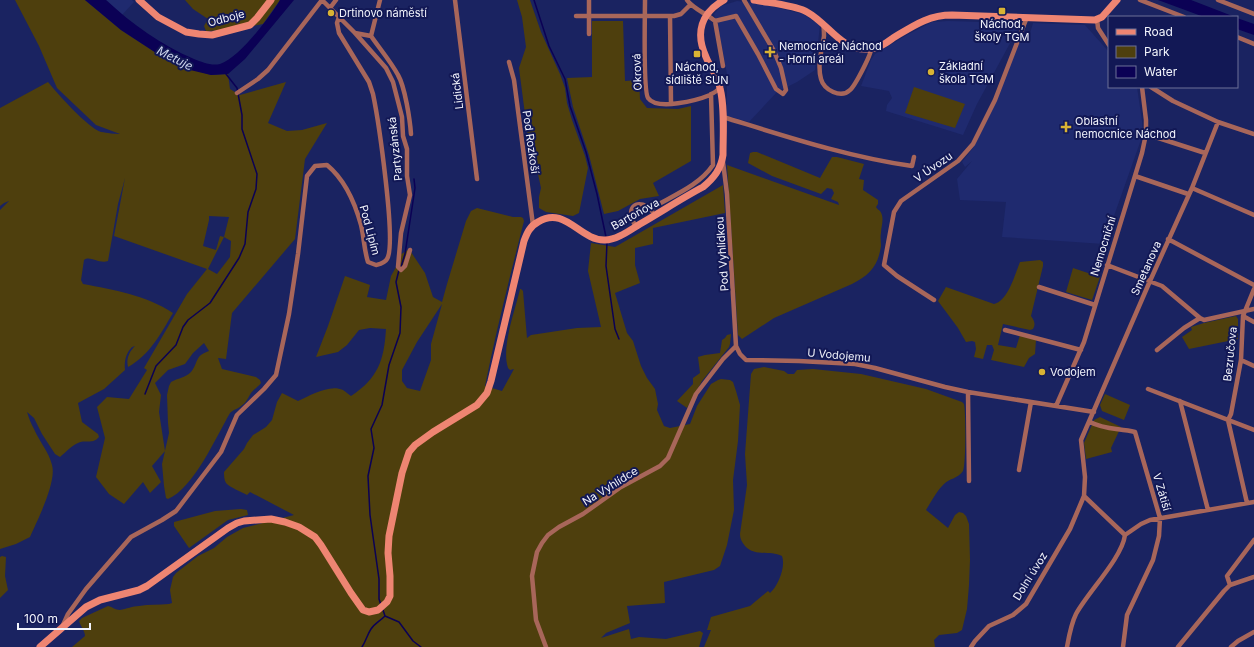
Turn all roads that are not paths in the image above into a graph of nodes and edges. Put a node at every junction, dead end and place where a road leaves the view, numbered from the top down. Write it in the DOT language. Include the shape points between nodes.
graph roads {
  1 [pos="139,0"];
  2 [pos="271,0"];
  3 [pos="322,0"];
  4 [pos="336,0"];
  5 [pos="380,0"];
  6 [pos="455,0"];
  7 [pos="589,0"];
  8 [pos="645,0"];
  9 [pos="724,0"];
  10 [pos="744,0"];
  11 [pos="754,0"];
  12 [pos="1117,0"];
  13 [pos="1140,0"];
  14 [pos="1218,0"];
  15 [pos="689,2"];
  16 [pos="330,8"];
  17 [pos="707,14"];
  18 [pos="1254,14"];
  19 [pos="576,16"];
  20 [pos="589,16"];
  21 [pos="645,16"];
  22 [pos="670,16"];
  23 [pos="1181,16"];
  24 [pos="339,17"];
  25 [pos="1026,17"];
  26 [pos="1097,19"];
  27 [pos="718,20"];
  28 [pos="824,24"];
  29 [pos="355,33"];
  30 [pos="589,34"];
  31 [pos="371,36"];
  32 [pos="1238,37"];
  33 [pos="1108,43"];
  34 [pos="1254,44"];
  35 [pos="871,49"];
  36 [pos="509,62"];
  37 [pos="723,66"];
  38 [pos="720,88"];
  39 [pos="1142,88"];
  40 [pos="1153,88"];
  41 [pos="237,93"];
  42 [pos="711,94"];
  43 [pos="671,104"];
  44 [pos="723,117"];
  45 [pos="1218,122"];
  46 [pos="411,134"];
  47 [pos="1146,134"];
  48 [pos="1254,134"];
  49 [pos="1205,152"];
  50 [pos="914,157"];
  51 [pos="722,161"];
  52 [pos="1135,176"];
  53 [pos="477,179"];
  54 [pos="1192,188"];
  55 [pos="1188,194"];
  56 [pos="650,209"];
  57 [pos="1254,215"];
  58 [pos="655,216"];
  59 [pos="532,226"];
  60 [pos="636,227"];
  61 [pos="1168,239"];
  62 [pos="410,250"];
  63 [pos="1107,265"];
  64 [pos="1150,281"];
  65 [pos="1254,285"];
  66 [pos="1039,287"];
  67 [pos="1254,289"];
  68 [pos="934,300"];
  69 [pos="1095,305"];
  70 [pos="1254,309"];
  71 [pos="1245,311"];
  72 [pos="1243,316"];
  73 [pos="1200,318"];
  74 [pos="1254,322"];
  75 [pos="1005,330"];
  76 [pos="736,346"];
  77 [pos="1081,350"];
  78 [pos="1157,350"];
  79 [pos="1241,360"];
  80 [pos="1254,366"];
  81 [pos="1148,389"];
  82 [pos="968,392"];
  83 [pos="1180,401"];
  84 [pos="1031,402"];
  85 [pos="1056,406"];
  86 [pos="1094,412"];
  87 [pos="1228,420"];
  88 [pos="1090,422"];
  89 [pos="1254,430"];
  90 [pos="1019,470"];
  91 [pos="969,481"];
  92 [pos="1084,496"];
  93 [pos="1254,502"];
  94 [pos="1247,504"];
  95 [pos="1208,510"];
  96 [pos="1160,518"];
  97 [pos="1125,535"];
  98 [pos="1254,540"];
  99 [pos="1254,577"];
  100 [pos="1230,585"];
  101 [pos="62,627"];
  102 [pos="1254,632"];
  103 [pos="40,647"];
  104 [pos="546,647"];
  105 [pos="971,647"];
  106 [pos="1067,647"];
  107 [pos="1123,647"];
  108 [pos="1178,647"];
  109 [pos="1231,647"];
  1 -- 2 [label="street, Odboje" via="158,17 186,32 212,35 250,25"];
  3 -- 16 [label="street"];
  3 -- 41 [label="street" via="268,70"];
  4 -- 16 [label="street"];
  5 -- 31 [label="street"];
  6 -- 53 [label="street, Lidická"];
  7 -- 20 [label="street"];
  8 -- 21 [label="street"];
  9 -- 17 [label="street, Bartoňova"];
  10 -- 27 [label="street" via="780,65 786,90 783,94 776,89 736,16"];
  11 -- 28 [label="street" via="803,11"];
  12 -- 26 [label="street"];
  13 -- 23 [label="street"];
  14 -- 18 [label="street"];
  15 -- 17 [label="street"];
  15 -- 22 [label="street" via="681,14"];
  16 -- 24 [label="street"];
  17 -- 27 [label="street"];
  17 -- 38 [label="street, Bartoňova" via="701,26 701,42"];
  19 -- 20 [label="street"];
  20 -- 21 [label="street"];
  20 -- 30 [label="street"];
  21 -- 22 [label="street"];
  21 -- 43 [label="street, Okrová" via="647,97 656,104"];
  22 -- 43 [label="street"];
  24 -- 29 [label="street"];
  24 -- 101 [label="street, Pod Lipím" via="339,33 369,82 373,94 388,198 390,247 387,259 376,265 368,262 361,225 354,205 334,171 327,165 315,166 307,176 290,306 276,375 237,415 221,452 176,511 131,537 86,589"];
  25 -- 26 [label="street"];
  25 -- 35 [label="street" via="935,16"];
  25 -- 68 [label="street, V Úvozu" via="995,100 973,144 958,161 900,201 894,212 884,265"];
  26 -- 33 [label="street" via="1098,28"];
  27 -- 37 [label="street"];
  28 -- 35 [label="street" via="845,44"];
  28 -- 35 [label="street" via="819,60 821,80 833,92 840,94 850,90 864,68"];
  29 -- 31 [label="street"];
  29 -- 62 [label="street, Partyzánská" via="386,68 393,82 402,117 410,195 401,233 398,267 401,270 405,266"];
  31 -- 46 [label="street, Partyzánská" via="400,79"];
  32 -- 34 [label="street"];
  36 -- 59 [label="street, Pod Rozkoší" via="514,80"];
  38 -- 42 [label="street, Okrová"];
  38 -- 44 [label="street, Bartoňova"];
  39 -- 47 [label="street, Nemocniční"];
  40 -- 45 [label="street" via="1173,101"];
  42 -- 43 [label="street, Okrová"];
  42 -- 56 [label="street" via="713,164 700,181"];
  44 -- 50 [label="street" via="883,162 912,166"];
  44 -- 51 [label="street, Bartoňova"];
  45 -- 48 [label="street"];
  45 -- 49 [label="street, Smetanova"];
  47 -- 49 [label="street"];
  47 -- 52 [label="street, Nemocniční"];
  49 -- 54 [label="street, Smetanova"];
  51 -- 58 [label="street, Bartoňova" via="716,174 706,185"];
  51 -- 76 [label="street, Pod Vyhlídkou" via="727,194"];
  52 -- 55 [label="street"];
  52 -- 63 [label="street, Nemocniční"];
  54 -- 55 [label="street, Smetanova"];
  54 -- 57 [label="street"];
  55 -- 61 [label="street, Smetanova"];
  56 -- 58 [label="street"];
  56 -- 60 [label="street" via="642,204 632,208 632,220"];
  58 -- 60 [label="street, Bartoňova"];
  59 -- 60 [label="street, Bartoňova" via="543,219 557,218 595,239 603,240 616,238"];
  59 -- 101 [label="street" via="524,241 487,393 477,405 422,439 409,452 389,536 390,596 380,608 369,612 363,610 315,537 296,525 263,519 234,524 147,586 90,604"];
  61 -- 64 [label="street, Smetanova"];
  61 -- 65 [label="street"];
  63 -- 64 [label="street"];
  63 -- 69 [label="street, Nemocniční"];
  64 -- 73 [label="street" via="1162,286"];
  64 -- 86 [label="street, Smetanova"];
  66 -- 69 [label="street"];
  67 -- 71 [label="street, Bezručova"];
  69 -- 77 [label="street, Nemocniční"];
  70 -- 71 [label="street"];
  71 -- 72 [label="street, Bezručova"];
  71 -- 73 [label="street" via="1204,320"];
  72 -- 74 [label="street"];
  72 -- 79 [label="street, Bezručova"];
  73 -- 78 [label="street"];
  75 -- 77 [label="street"];
  76 -- 82 [label="street, U Vodojemu" via="746,360 855,364"];
  76 -- 104 [label="street, Na Vyhlídce" via="696,394 668,458 660,466 621,487 583,514 559,527 542,543 537,552 532,576 536,620"];
  77 -- 85 [label="street, Nemocniční"];
  79 -- 80 [label="street"];
  79 -- 87 [label="street, Bezručova"];
  81 -- 83 [label="street"];
  82 -- 84 [label="street, U Vodojemu"];
  82 -- 91 [label="street"];
  83 -- 87 [label="street"];
  83 -- 95 [label="street"];
  84 -- 85 [label="street, U Vodojemu"];
  84 -- 90 [label="street"];
  85 -- 86 [label="street, U Vodojemu"];
  86 -- 88 [label="street, Smetanova"];
  87 -- 89 [label="street"];
  87 -- 94 [label="street"];
  88 -- 92 [label="street, Dolní úvoz" via="1081,440 1085,477"];
  88 -- 96 [label="street, V Zátiší" via="1110,429 1135,432"];
  92 -- 97 [label="street"];
  92 -- 105 [label="street, Dolní úvoz" via="1070,530 1026,604 1013,615 989,626"];
  93 -- 94 [label="street"];
  94 -- 95 [label="street"];
  95 -- 96 [label="street"];
  96 -- 97 [label="street" via="1141,524"];
  96 -- 107 [label="street, V Zátiší" via="1160,536 1153,560 1127,615"];
  97 -- 106 [label="street" via="1124,542 1113,561 1076,614"];
  98 -- 100 [label="street" via="1227,576"];
  99 -- 100 [label="street"];
  100 -- 108 [label="street"];
  101 -- 103 [label="street"];
  102 -- 109 [label="street" via="1238,640"];
}
